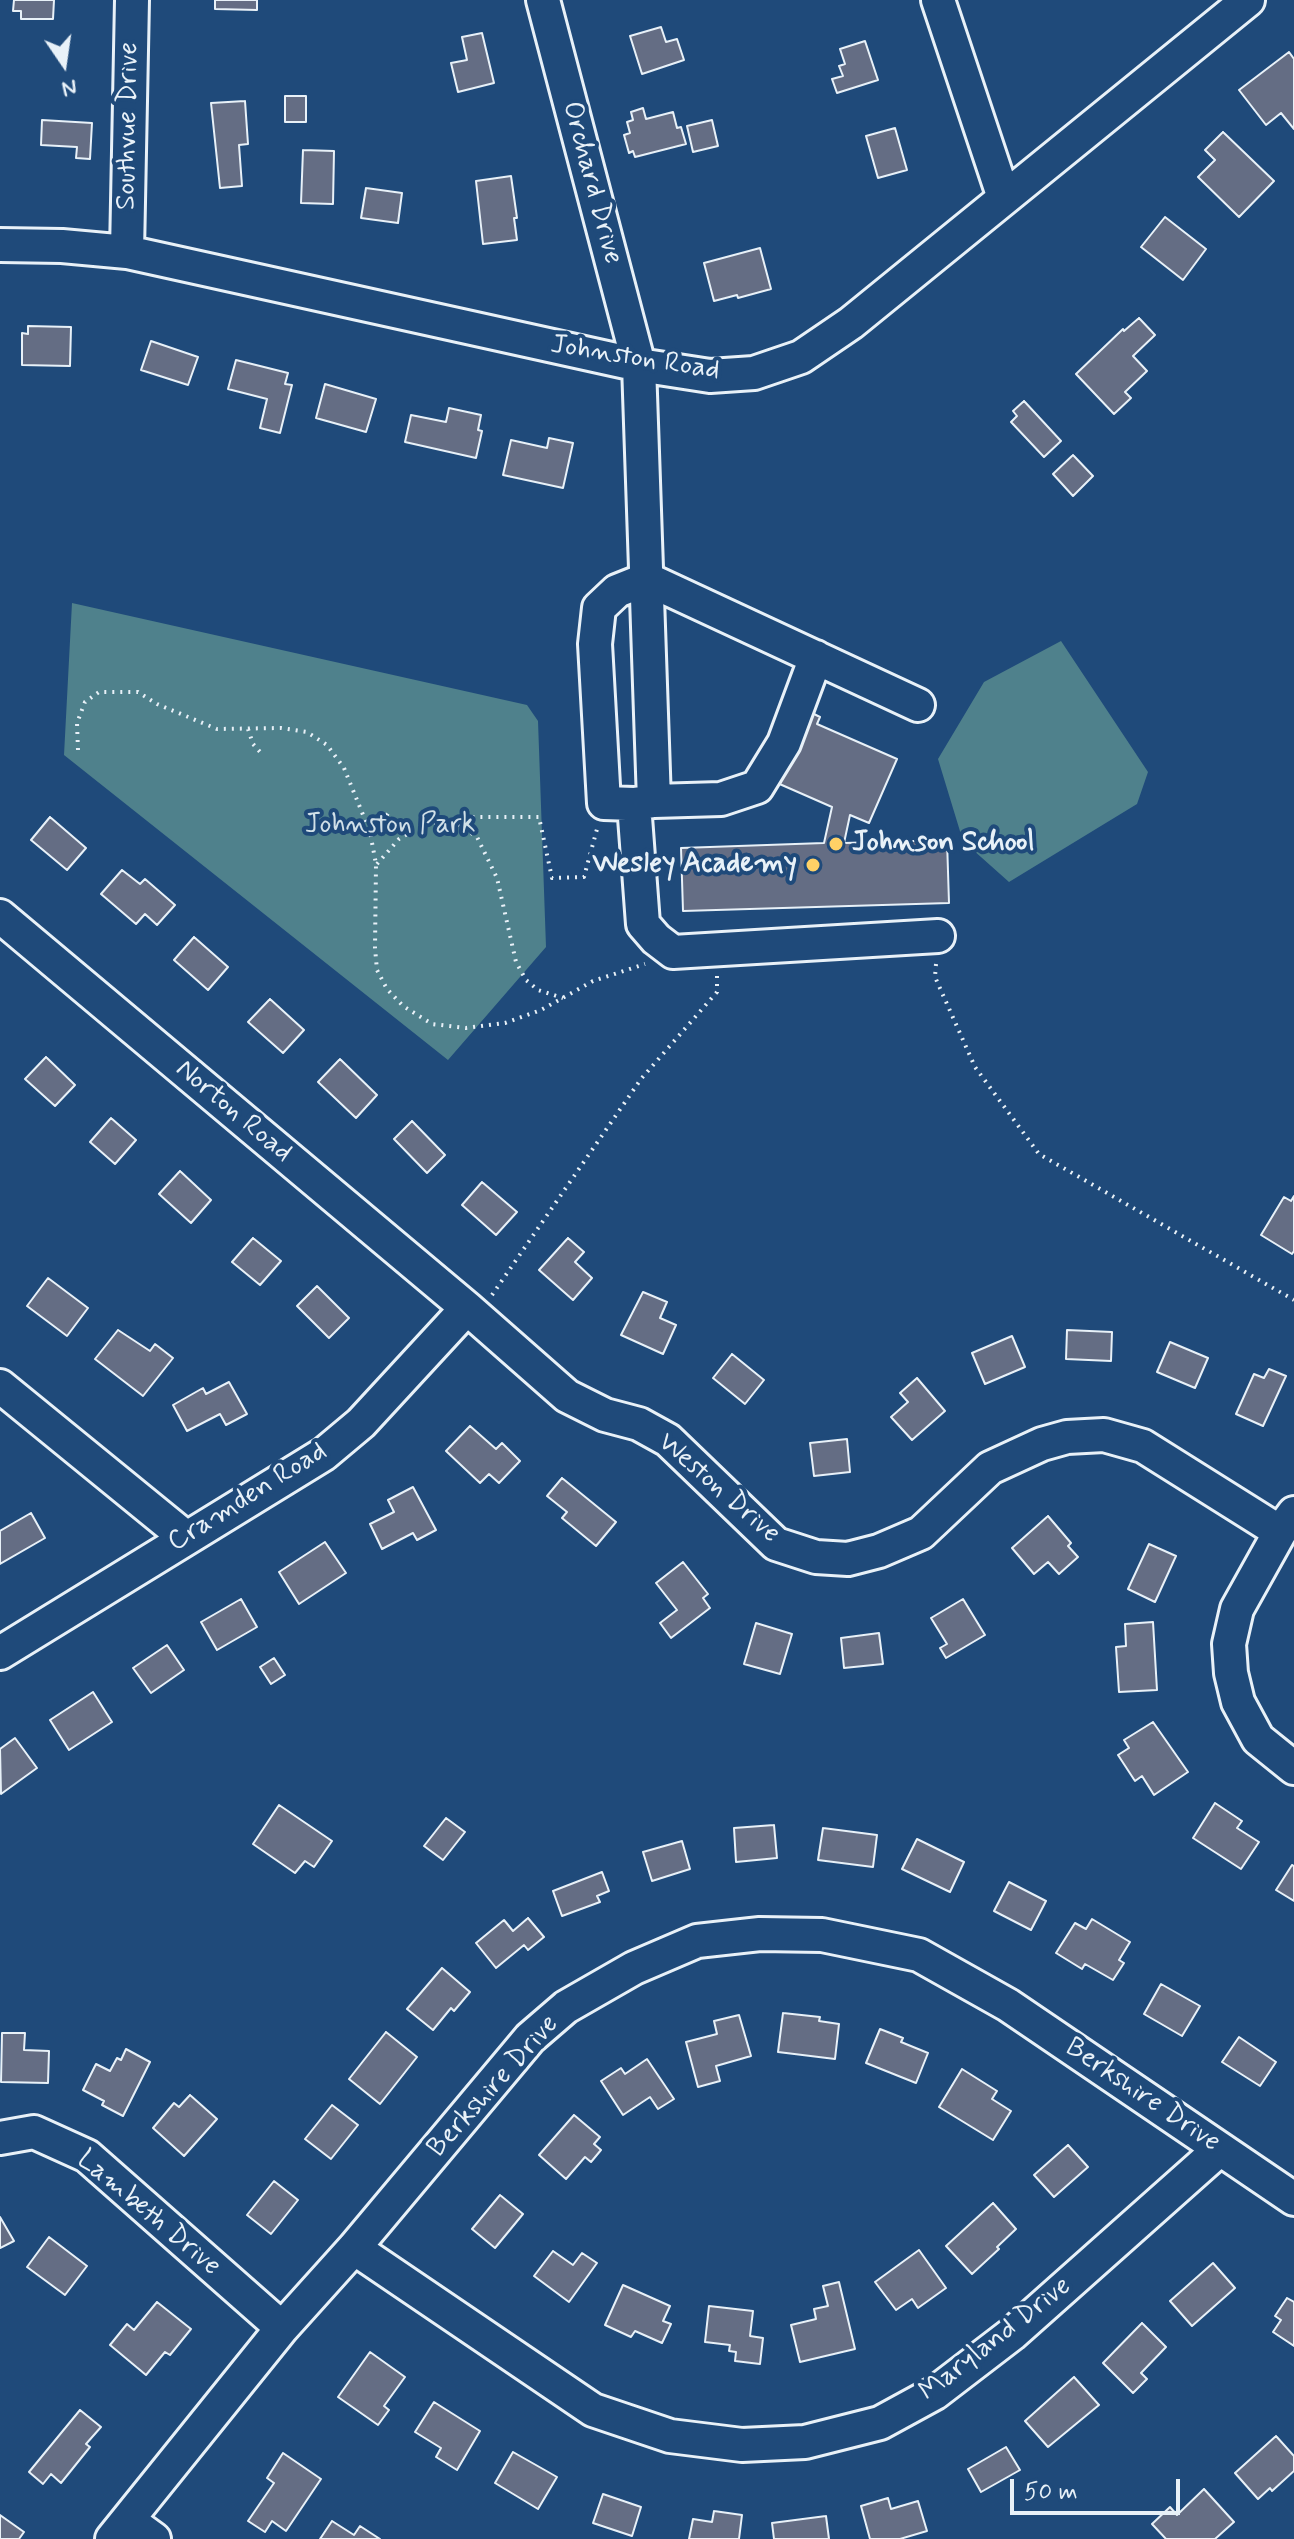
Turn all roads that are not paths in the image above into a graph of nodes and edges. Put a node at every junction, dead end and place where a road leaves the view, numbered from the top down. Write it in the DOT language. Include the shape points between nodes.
graph roads {
  1 [pos="132,0"];
  2 [pos="543,0"];
  3 [pos="938,0"];
  4 [pos="1248,0"];
  5 [pos="1004,198"];
  6 [pos="0,245"];
  7 [pos="127,252"];
  8 [pos="639,365"];
  9 [pos="647,579"];
  10 [pos="816,657"];
  11 [pos="918,705"];
  12 [pos="631,803"];
  13 [pos="0,916"];
  14 [pos="938,936"];
  15 [pos="472,1312"];
  16 [pos="0,1386"];
  17 [pos="1287,1523"];
  18 [pos="185,1537"];
  19 [pos="0,1653"];
  20 [pos="1294,1768"];
  21 [pos="0,2138"];
  22 [pos="1220,2149"];
  23 [pos="1294,2199"];
  24 [pos="354,2248"];
  25 [pos="282,2328"];
  26 [pos="120,2529"];
  27 [pos="154,2539"];
  1 -- 7 [label="street, Southvue Drive"];
  2 -- 8 [label="street, Orchard Drive"];
  3 -- 5 [label="street"];
  4 -- 5 [label="street, Johnston Road"];
  5 -- 8 [label="street, Johnston Road" via="851,323 801,357 754,373 710,376"];
  6 -- 7 [label="street, Johnston Road"];
  7 -- 8 [label="street, Johnston Road"];
  8 -- 9 [label="street, Orchard Drive"];
  9 -- 10 [label="street"];
  9 -- 12 [label="street, Orchard Drive"];
  9 -- 12 [label="street" via="617,591 599,608 595,644"];
  10 -- 11 [label="street"];
  10 -- 12 [label="street" via="784,743 757,787 721,799"];
  12 -- 14 [label="street" via="643,924 673,952"];
  13 -- 15 [label="street, Norton Road"];
  15 -- 17 [label="street, Weston Drive" via="567,1396 668,1440 776,1544 816,1557 848,1559 921,1533 990,1468 1067,1437 1104,1435 1143,1446"];
  15 -- 18 [label="street, Cramden Road" via="324,1454"];
  16 -- 18 [label="street"];
  17 -- 20 [label="street" via="1237,1609 1229,1644 1238,1702 1258,1739"];
  18 -- 19 [label="street, Cramden Road"];
  21 -- 25 [label="street, Lambeth Drive" via="34,2132 87,2156"];
  22 -- 23 [label="street, Berkshire Drive"];
  22 -- 24 [label="street, Maryland Drive" via="1012,2334 935,2393 880,2423 805,2442 742,2445 670,2436 593,2410"];
  22 -- 24 [label="street, Berkshire Drive" via="1008,2005 919,1955 822,1935 697,1941 634,1968 566,2007 530,2038"];
  24 -- 25 [label="street, Berkshire Drive"];
  25 -- 26 [label="street, Berkshire Drive"];
  26 -- 27 [label="street"];
}
